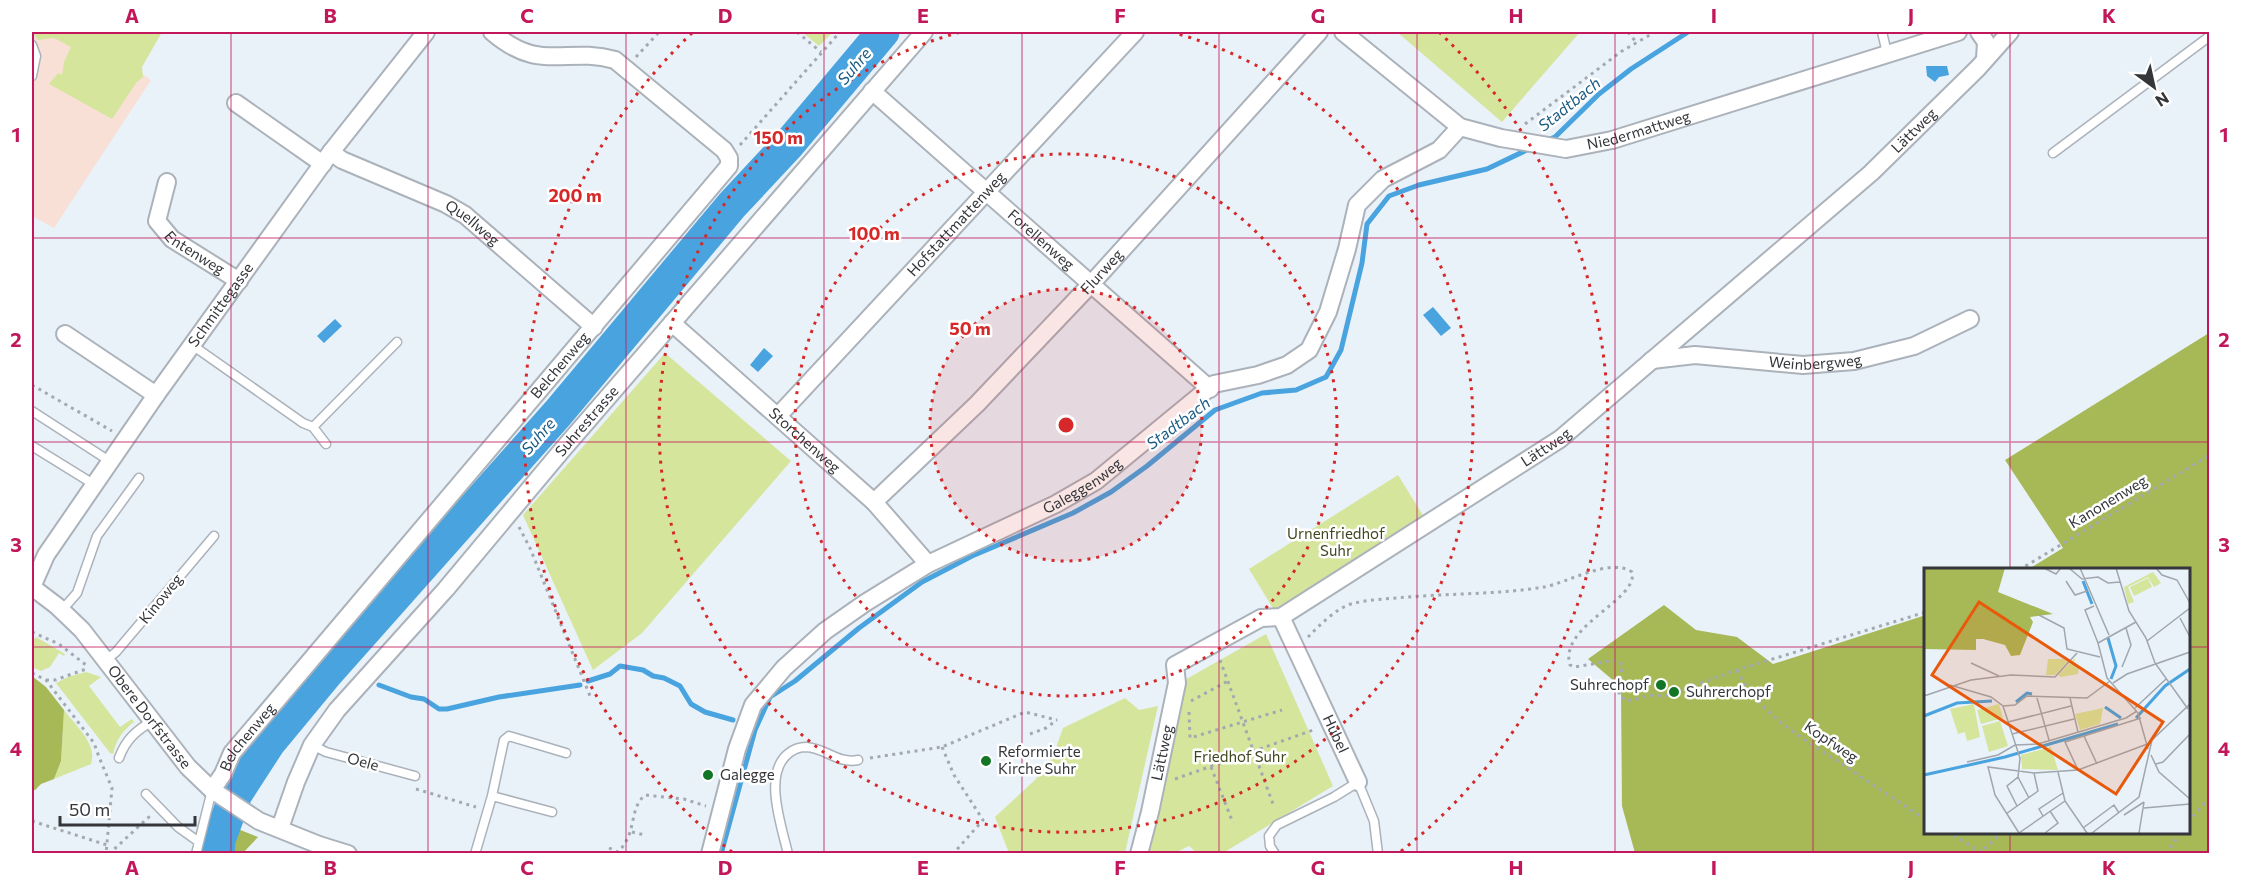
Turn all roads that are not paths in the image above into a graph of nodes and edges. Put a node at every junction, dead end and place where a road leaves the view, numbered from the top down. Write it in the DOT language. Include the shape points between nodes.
graph roads {
  1 [pos="426,32"];
  2 [pos="492,32"];
  3 [pos="924,32"];
  4 [pos="1135,32"];
  5 [pos="1319,32"];
  6 [pos="1343,32"];
  7 [pos="1882,32"];
  8 [pos="1958,32"];
  9 [pos="1979,32"];
  10 [pos="2010,32"];
  11 [pos="2210,36"];
  12 [pos="32,45"];
  13 [pos="1887,53"];
  14 [pos="1985,59"];
  15 [pos="32,76"];
  16 [pos="872,91"];
  17 [pos="236,103"];
  18 [pos="1460,127"];
  19 [pos="2053,153"];
  20 [pos="327,158"];
  21 [pos="167,182"];
  22 [pos="988,192"];
  23 [pos="239,281"];
  24 [pos="1092,284"];
  25 [pos="1970,319"];
  26 [pos="672,323"];
  27 [pos="594,327"];
  28 [pos="65,334"];
  29 [pos="397,342"];
  30 [pos="192,345"];
  31 [pos="1652,360"];
  32 [pos="1210,389"];
  33 [pos="156,395"];
  34 [pos="32,411"];
  35 [pos="778,416"];
  36 [pos="313,427"];
  37 [pos="326,444"];
  38 [pos="32,446"];
  39 [pos="111,462"];
  40 [pos="139,478"];
  41 [pos="95,485"];
  42 [pos="874,502"];
  43 [pos="214,536"];
  44 [pos="928,564"];
  45 [pos="32,587"];
  46 [pos="62,610"];
  47 [pos="1281,617"];
  48 [pos="106,660"];
  49 [pos="152,721"];
  50 [pos="312,746"];
  51 [pos="566,753"];
  52 [pos="119,758"];
  53 [pos="858,760"];
  54 [pos="415,776"];
  55 [pos="1358,782"];
  56 [pos="215,792"];
  57 [pos="146,794"];
  58 [pos="492,796"];
  59 [pos="552,812"];
  60 [pos="280,828"];
  61 [pos="199,842"];
  62 [pos="317,849"];
  63 [pos="196,854"];
  64 [pos="348,854"];
  65 [pos="475,854"];
  66 [pos="710,854"];
  67 [pos="788,854"];
  68 [pos="1139,854"];
  69 [pos="1275,854"];
  70 [pos="1378,854"];
  1 -- 20 [label="street, Schmittegasse"];
  2 -- 27 [label="street, Belchenweg" via="525,53 615,60 729,158 729,166"];
  3 -- 16 [label="street, Suhrestrasse"];
  4 -- 22 [label="street, Hofstattmattenweg"];
  5 -- 24 [label="street, Flurweg"];
  6 -- 18 [label="street, Niedermattweg"];
  7 -- 13 [label="lane"];
  8 -- 13 [label="street, Niedermattweg"];
  9 -- 14 [label="street" via="1986,42"];
  10 -- 14 [label="street, Lättweg"];
  11 -- 19 [label="lane"];
  12 -- 15 [label="lane" via="36,56"];
  13 -- 18 [label="street, Niedermattweg" via="1612,140 1566,148 1508,140"];
  14 -- 31 [label="street, Lättweg" via="1871,174"];
  16 -- 22 [label="street, Forellenweg"];
  16 -- 26 [label="street, Suhrestrasse"];
  17 -- 20 [label="street, Quellweg"];
  18 -- 32 [label="street, Galeggenweg" via="1439,150 1383,179 1357,205 1328,312 1309,350 1287,365 1214,384"];
  20 -- 23 [label="street, Schmittegasse"];
  20 -- 27 [label="street, Quellweg" via="342,160 465,215"];
  21 -- 23 [label="street, Entenweg" via="158,221 172,239"];
  22 -- 24 [label="street, Forellenweg"];
  22 -- 35 [label="street, Hofstattmattenweg"];
  23 -- 30 [label="street, Schmittegasse"];
  24 -- 32 [label="street, Forellenweg"];
  24 -- 42 [label="street, Flurweg" via="977,404"];
  25 -- 31 [label="street, Weinbergweg" via="1914,346 1854,361 1803,365 1695,355"];
  26 -- 35 [label="street, Storchenweg"];
  26 -- 50 [label="street, Suhrestrasse" via="446,589 337,710"];
  27 -- 56 [label="street, Belchenweg" via="232,753"];
  28 -- 33 [label="street"];
  29 -- 36 [label="lane"];
  30 -- 33 [label="street, Schmittegasse"];
  30 -- 36 [label="lane"];
  31 -- 47 [label="street, Lättweg" via="1560,439"];
  32 -- 44 [label="street, Galeggenweg" via="1096,481"];
  33 -- 39 [label="street, Schmittegasse"];
  34 -- 39 [label="lane"];
  35 -- 42 [label="street, Storchenweg"];
  36 -- 37 [label="lane"];
  38 -- 41 [label="lane"];
  39 -- 41 [label="street, Schmittegasse"];
  40 -- 46 [label="lane" via="97,536 77,593"];
  41 -- 45 [label="street, Schmittegasse" via="46,555"];
  42 -- 44 [label="street, Storchenweg"];
  43 -- 48 [label="lane, Kinoweg"];
  44 -- 66 [label="street, Galeggenweg" via="825,631 784,668 753,705 737,749"];
  45 -- 46 [label="street, Obere Dorfstrasse"];
  46 -- 48 [label="street, Obere Dorfstrasse"];
  47 -- 55 [label="street, Hübel"];
  47 -- 68 [label="street, Lättweg" via="1261,618 1175,665 1177,683"];
  48 -- 49 [label="street, Obere Dorfstrasse"];
  49 -- 52 [label="lane" via="124,744"];
  49 -- 56 [label="street, Obere Dorfstrasse" via="188,767"];
  50 -- 54 [label="lane, Oele"];
  50 -- 60 [label="street, Suhrestrasse"];
  51 -- 58 [label="lane" via="509,736 504,740"];
  53 -- 67 [label="lane" via="847,762 807,747 786,755 776,776 776,793"];
  55 -- 69 [label="lane" via="1277,825 1269,836"];
  55 -- 70 [label="lane, Hübel" via="1374,821"];
  56 -- 60 [label="street, Obere Dorfstrasse" via="247,814"];
  56 -- 61 [label="lane"];
  57 -- 61 [label="lane"];
  58 -- 59 [label="lane"];
  58 -- 65 [label="lane"];
  60 -- 62 [label="street, Obere Dorfstrasse"];
  61 -- 63 [label="lane"];
  62 -- 64 [label="street, Obere Dorfstrasse"];
}
